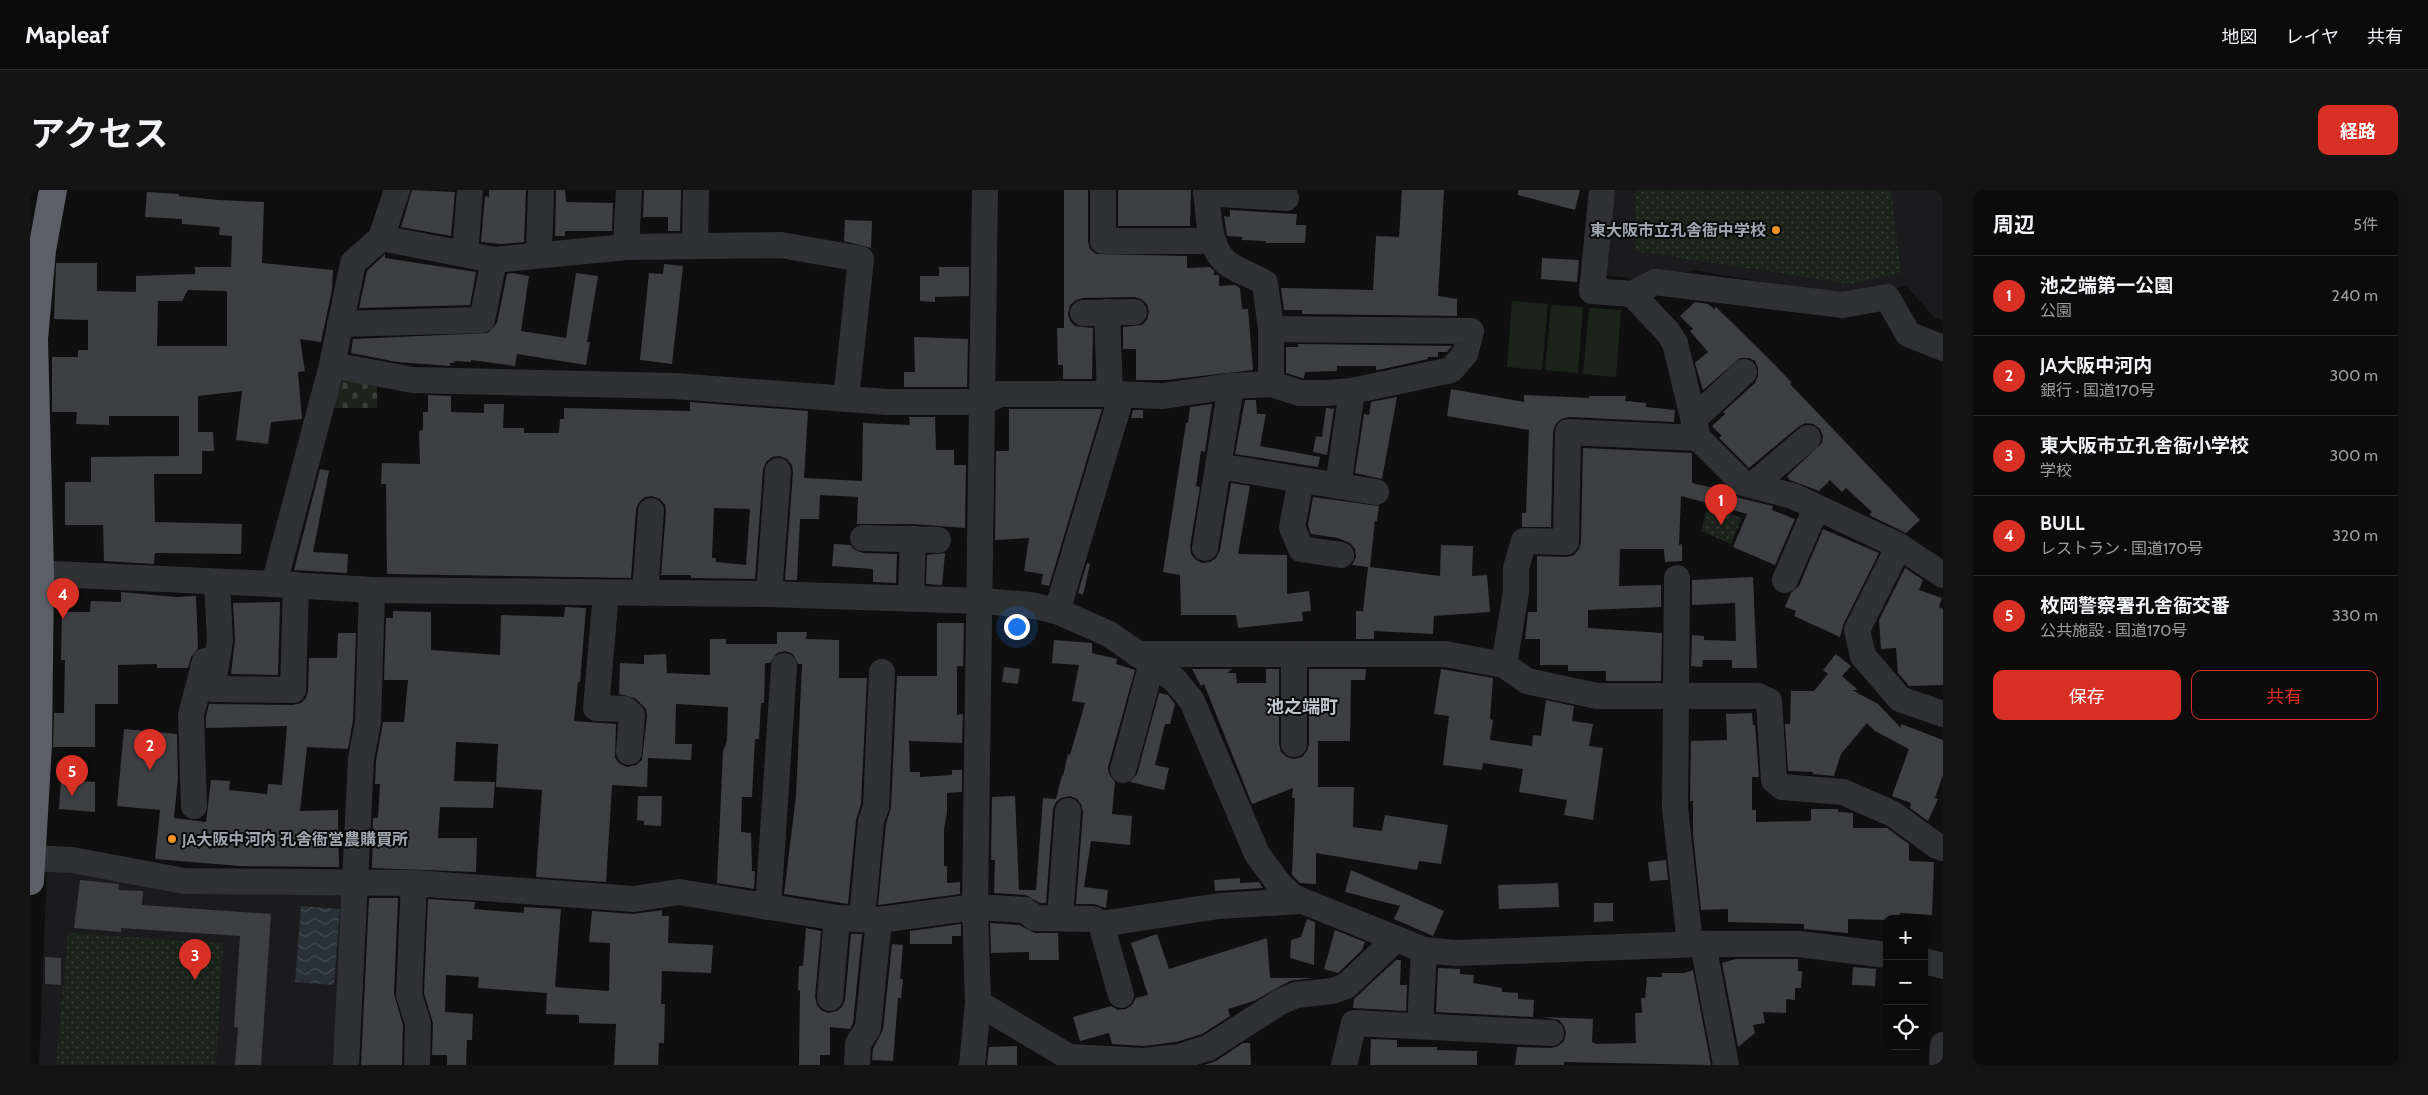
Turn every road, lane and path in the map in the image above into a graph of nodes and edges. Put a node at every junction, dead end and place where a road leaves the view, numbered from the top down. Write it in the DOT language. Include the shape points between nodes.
graph roads {
  1 [pos="53,190"];
  2 [pos="398,190"];
  3 [pos="470,190"];
  4 [pos="541,190"];
  5 [pos="629,190"];
  6 [pos="696,190"];
  7 [pos="985,190"];
  8 [pos="1104,190"];
  9 [pos="1602,190"];
  10 [pos="1206,192"];
  11 [pos="1286,198"];
  12 [pos="381,238"];
  13 [pos="1213,241"];
  14 [pos="695,245"];
  15 [pos="626,247"];
  16 [pos="465,254"];
  17 [pos="538,255"];
  18 [pos="494,260"];
  19 [pos="1632,294"];
  20 [pos="1134,312"];
  21 [pos="340,324"];
  22 [pos="1272,329"];
  23 [pos="32,339"];
  24 [pos="1943,348"];
  25 [pos="332,365"];
  26 [pos="1744,372"];
  27 [pos="1272,384"];
  28 [pos="1231,386"];
  29 [pos="1352,392"];
  30 [pos="1116,394"];
  31 [pos="846,399"];
  32 [pos="983,402"];
  33 [pos="1696,428"];
  34 [pos="1808,438"];
  35 [pos="1218,466"];
  36 [pos="778,471"];
  37 [pos="1301,480"];
  38 [pos="1753,485"];
  39 [pos="1338,486"];
  40 [pos="1376,492"];
  41 [pos="1816,508"];
  42 [pos="651,511"];
  43 [pos="862,538"];
  44 [pos="912,539"];
  45 [pos="938,540"];
  46 [pos="1899,546"];
  47 [pos="1205,548"];
  48 [pos="1341,555"];
  49 [pos="35,573"];
  50 [pos="1943,575"];
  51 [pos="1677,578"];
  52 [pos="1785,580"];
  53 [pos="208,582"];
  54 [pos="285,584"];
  55 [pos="372,590"];
  56 [pos="606,593"];
  57 [pos="645,593"];
  58 [pos="769,594"];
  59 [pos="911,598"];
  60 [pos="981,601"];
  61 [pos="1057,611"];
  62 [pos="1294,654"];
  63 [pos="1144,658"];
  64 [pos="1504,665"];
  65 [pos="784,666"];
  66 [pos="882,672"];
  67 [pos="1676,698"];
  68 [pos="1943,714"];
  69 [pos="1294,744"];
  70 [pos="629,752"];
  71 [pos="1122,770"];
  72 [pos="194,806"];
  73 [pos="1068,811"];
  74 [pos="1943,848"];
  75 [pos="30,869"];
  76 [pos="355,882"];
  77 [pos="414,883"];
  78 [pos="1301,901"];
  79 [pos="768,907"];
  80 [pos="976,907"];
  81 [pos="1060,918"];
  82 [pos="860,919"];
  83 [pos="1101,924"];
  84 [pos="1396,939"];
  85 [pos="1696,944"];
  86 [pos="1424,950"];
  87 [pos="1883,954"];
  88 [pos="1928,962"];
  89 [pos="1943,966"];
  90 [pos="1338,989"];
  91 [pos="1122,995"];
  92 [pos="830,998"];
  93 [pos="978,1004"];
  94 [pos="1354,1023"];
  95 [pos="1420,1026"];
  96 [pos="1551,1033"];
  97 [pos="1943,1045"];
  98 [pos="346,1065"];
  99 [pos="417,1065"];
  100 [pos="857,1065"];
  101 [pos="972,1065"];
  102 [pos="1344,1065"];
  103 [pos="1726,1065"];
  104 [pos="1942,1065"];
  1 -- 23 [label="highway" via="42,250"];
  2 -- 12 [label="street"];
  3 -- 16 [label="street"];
  4 -- 17 [label="street"];
  5 -- 15 [label="street"];
  6 -- 14 [label="street"];
  7 -- 32 [label="street"];
  8 -- 13 [label="street" via="1104,241"];
  9 -- 19 [label="street" via="1592,291"];
  10 -- 11 [label="street"];
  10 -- 13 [label="street"];
  12 -- 16 [label="street"];
  12 -- 21 [label="street" via="353,262"];
  13 -- 22 [label="street" via="1226,262 1265,283"];
  14 -- 15 [label="street"];
  14 -- 31 [label="street" via="781,245 862,259"];
  15 -- 17 [label="street"];
  16 -- 18 [label="street"];
  17 -- 18 [label="street"];
  18 -- 21 [label="street" via="482,320"];
  19 -- 24 [label="street" via="1655,282 1843,305 1888,297 1908,334"];
  19 -- 33 [label="street" via="1675,343"];
  20 -- 30 [label="street" via="1095,312"];
  21 -- 25 [label="street"];
  22 -- 27 [label="street"];
  22 -- 29 [label="street" via="1471,331 1465,354 1450,370"];
  23 -- 49 [label="highway"];
  25 -- 31 [label="street" via="413,380 675,386"];
  25 -- 54 [label="street"];
  26 -- 33 [label="street"];
  27 -- 28 [label="street"];
  27 -- 29 [label="street" via="1300,393"];
  28 -- 30 [label="street" via="1163,396"];
  28 -- 35 [label="street"];
  29 -- 39 [label="street"];
  30 -- 32 [label="street" via="1000,394"];
  30 -- 61 [label="street"];
  31 -- 32 [label="street"];
  32 -- 60 [label="street"];
  33 -- 38 [label="street" via="1743,483"];
  33 -- 64 [label="street" via="1568,432 1566,542 1524,540 1516,568 1516,592"];
  34 -- 38 [label="street"];
  35 -- 37 [label="street"];
  35 -- 47 [label="street"];
  36 -- 58 [label="street"];
  37 -- 39 [label="street"];
  37 -- 48 [label="street" via="1292,527 1300,549"];
  38 -- 41 [label="street" via="1793,496"];
  39 -- 40 [label="street"];
  41 -- 46 [label="street"];
  41 -- 52 [label="street"];
  42 -- 57 [label="street"];
  43 -- 44 [label="street"];
  44 -- 45 [label="street"];
  44 -- 59 [label="street"];
  46 -- 50 [label="street"];
  46 -- 68 [label="street" via="1857,630 1863,656 1900,699"];
  49 -- 53 [label="street"];
  49 -- 75 [label="highway" via="38,744"];
  51 -- 67 [label="street"];
  53 -- 54 [label="street"];
  53 -- 54 [label="street" via="220,642 212,689 292,690"];
  53 -- 72 [label="street" via="205,664 191,715"];
  54 -- 55 [label="street"];
  55 -- 56 [label="street"];
  55 -- 76 [label="street" via="368,722 361,759"];
  56 -- 57 [label="street"];
  56 -- 70 [label="street" via="596,708 625,708 632,715"];
  57 -- 58 [label="street"];
  58 -- 59 [label="street"];
  59 -- 60 [label="street"];
  60 -- 61 [label="street"];
  60 -- 80 [label="street"];
  61 -- 63 [label="street" via="1109,634"];
  62 -- 63 [label="street"];
  62 -- 64 [label="street" via="1445,654"];
  62 -- 69 [label="street"];
  63 -- 71 [label="street"];
  63 -- 78 [label="street" via="1174,679 1192,701 1257,854 1279,884"];
  64 -- 67 [label="street" via="1527,681 1597,696"];
  65 -- 79 [label="street"];
  66 -- 82 [label="street" via="876,806 871,822"];
  67 -- 74 [label="street" via="1758,696 1769,701 1774,780 1782,787 1843,792 1893,814"];
  67 -- 85 [label="street" via="1674,808"];
  73 -- 81 [label="street"];
  75 -- 76 [label="street" via="72,860 184,881"];
  76 -- 77 [label="street"];
  76 -- 98 [label="street"];
  77 -- 79 [label="street" via="634,899 679,892"];
  77 -- 99 [label="street" via="410,995 418,1023"];
  78 -- 83 [label="street" via="1219,906"];
  78 -- 84 [label="street"];
  79 -- 82 [label="street"];
  80 -- 81 [label="street" via="1025,910 1035,918"];
  80 -- 82 [label="street"];
  80 -- 93 [label="street"];
  81 -- 83 [label="street" via="1094,918"];
  82 -- 92 [label="street"];
  82 -- 100 [label="street" via="868,1028 858,1044"];
  83 -- 91 [label="street"];
  84 -- 86 [label="street"];
  84 -- 90 [label="street" via="1346,986"];
  85 -- 86 [label="street" via="1456,953"];
  85 -- 87 [label="street" via="1799,944"];
  85 -- 103 [label="street"];
  86 -- 95 [label="street"];
  88 -- 89 [label="street"];
  90 -- 93 [label="street" via="1296,995 1280,1002 1208,1048 1179,1057 1144,1061 1069,1056"];
  90 -- 94 [label="street"];
  93 -- 101 [label="street"];
  94 -- 95 [label="street"];
  94 -- 102 [label="street"];
  95 -- 96 [label="street"];
  97 -- 104 [label="street"];
}
